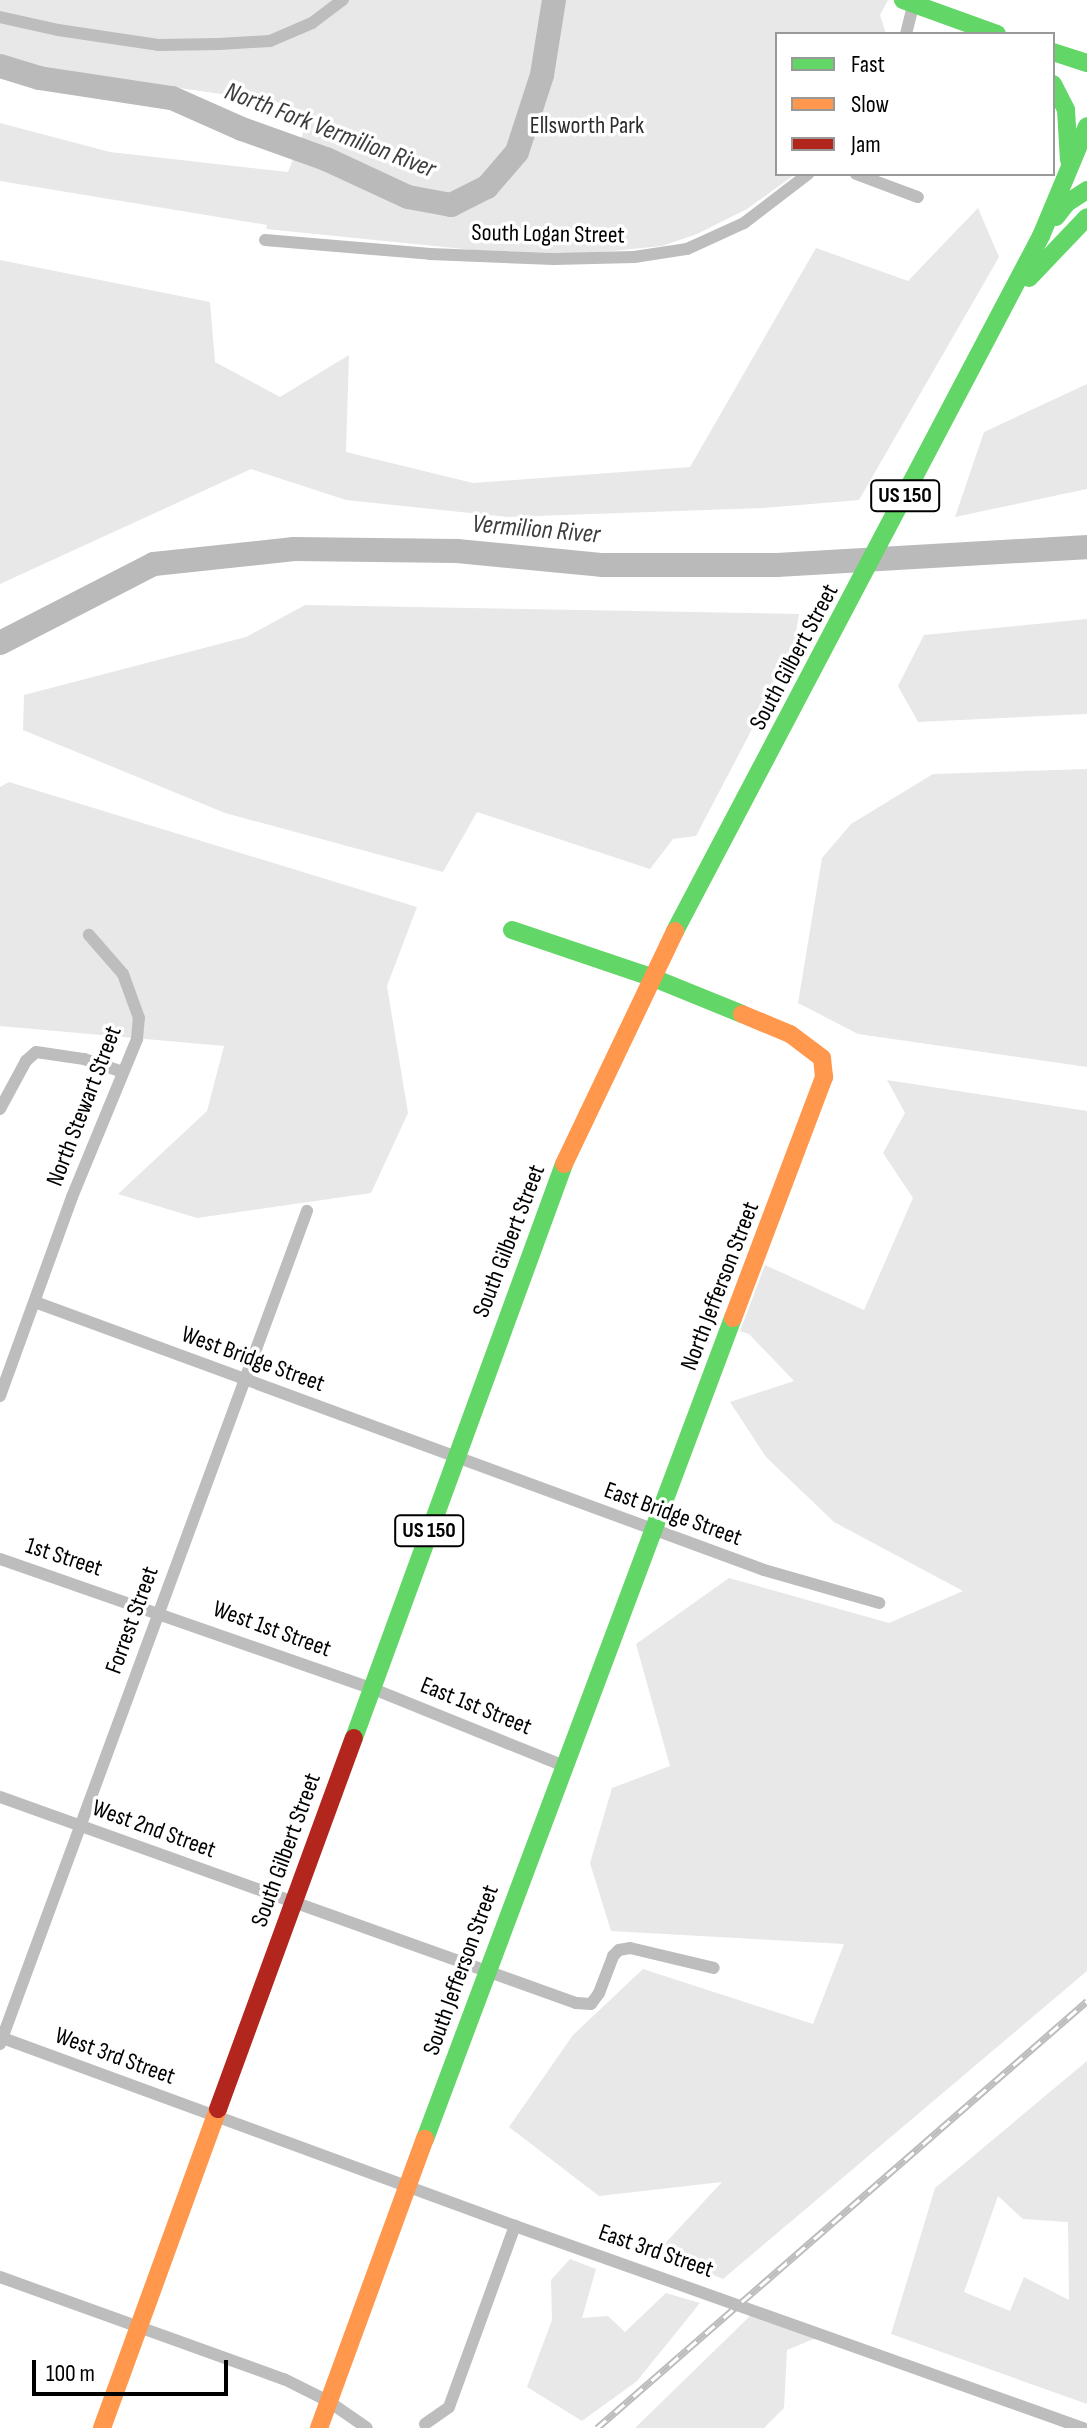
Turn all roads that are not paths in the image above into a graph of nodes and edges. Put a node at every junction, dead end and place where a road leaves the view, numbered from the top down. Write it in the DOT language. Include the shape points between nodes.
graph roads {
  1 [pos="343,0"];
  2 [pos="910,1"];
  3 [pos="0,17"];
  4 [pos="906,32"];
  5 [pos="992,32"];
  6 [pos="1055,53"];
  7 [pos="1087,63"];
  8 [pos="1055,88"];
  9 [pos="1087,126"];
  10 [pos="1070,169"];
  11 [pos="805,176"];
  12 [pos="861,176"];
  13 [pos="1087,190"];
  14 [pos="918,197"];
  15 [pos="1087,217"];
  16 [pos="265,240"];
  17 [pos="1049,241"];
  18 [pos="512,930"];
  19 [pos="89,935"];
  20 [pos="651,977"];
  21 [pos="123,1072"];
  22 [pos="0,1109"];
  23 [pos="307,1211"];
  24 [pos="35,1302"];
  25 [pos="245,1379"];
  26 [pos="0,1396"];
  27 [pos="455,1457"];
  28 [pos="654,1531"];
  29 [pos="0,1559"];
  30 [pos="879,1603"];
  31 [pos="159,1612"];
  32 [pos="371,1688"];
  33 [pos="564,1766"];
  34 [pos="0,1797"];
  35 [pos="80,1826"];
  36 [pos="293,1903"];
  37 [pos="714,1968"];
  38 [pos="485,1972"];
  39 [pos="1,2040"];
  40 [pos="215,2116"];
  41 [pos="409,2185"];
  42 [pos="515,2226"];
  43 [pos="0,2277"];
  44 [pos="139,2327"];
  45 [pos="328,2401"];
  46 [pos="425,2424"];
  47 [pos="102,2428"];
  48 [pos="319,2428"];
  49 [pos="367,2428"];
  50 [pos="1083,2428"];
  1 -- 3 [label="street" via="312,23 270,41 219,44 158,45"];
  2 -- 4 [label="street"];
  2 -- 5 [label="main road"];
  6 -- 7 [label="main road"];
  8 -- 10 [label="main road" via="1066,110"];
  9 -- 10 [label="main road, South Gilbert Street / US 150"];
  10 -- 17 [label="main road, South Gilbert Street / US 150"];
  11 -- 16 [label="street, South Logan Street" via="744,223 687,249 634,257 430,254"];
  12 -- 14 [label="street"];
  13 -- 17 [label="main road" via="1067,203"];
  15 -- 17 [label="main road"];
  17 -- 20 [label="main road, South Gilbert Street / US 150" via="1009,300"];
  18 -- 20 [label="main road"];
  19 -- 21 [label="street, North Stewart Street" via="123,974 139,1018 137,1039"];
  20 -- 27 [label="main road, South Gilbert Street / US 150" via="561,1171"];
  20 -- 28 [label="main road, North Jefferson Street" via="790,1034 822,1058 824,1077"];
  21 -- 22 [label="street" via="36,1052"];
  21 -- 24 [label="street, North Stewart Street"];
  23 -- 25 [label="street, Forrest Street"];
  24 -- 25 [label="street, West Bridge Street"];
  24 -- 26 [label="street, North Stewart Street"];
  25 -- 27 [label="street, West Bridge Street"];
  25 -- 31 [label="street, Forrest Street"];
  27 -- 28 [label="street, East Bridge Street"];
  27 -- 32 [label="main road, South Gilbert Street / US 150"];
  28 -- 30 [label="street, East Bridge Street"];
  28 -- 33 [label="main road, South Jefferson Street"];
  29 -- 31 [label="street, 1st Street"];
  31 -- 32 [label="street, West 1st Street"];
  31 -- 35 [label="street, Forrest Street"];
  32 -- 33 [label="street, East 1st Street"];
  32 -- 36 [label="main road, South Gilbert Street / US 150"];
  33 -- 38 [label="main road, South Jefferson Street"];
  34 -- 35 [label="street, West 2nd Street"];
  35 -- 36 [label="street, West 2nd Street"];
  35 -- 39 [label="street, Forrest Street"];
  36 -- 38 [label="street, West 2nd Street"];
  36 -- 40 [label="main road, South Gilbert Street / US 150"];
  37 -- 38 [label="street, West 2nd Street" via="630,1948 619,1950 591,2004"];
  38 -- 41 [label="main road, South Jefferson Street"];
  39 -- 40 [label="street, West 3rd Street"];
  40 -- 41 [label="street, East 3rd Street"];
  40 -- 44 [label="main road, South Gilbert Street / US 150"];
  41 -- 42 [label="street, East 3rd Street"];
  41 -- 45 [label="main road, South Jefferson Street"];
  42 -- 46 [label="street" via="449,2407"];
  42 -- 50 [label="street, East 3rd Street"];
  43 -- 44 [label="street"];
  44 -- 45 [label="street" via="284,2379"];
  44 -- 47 [label="main road, South Gilbert Street / US 150"];
  45 -- 48 [label="main road, South Jefferson Street"];
  45 -- 49 [label="street"];
}
